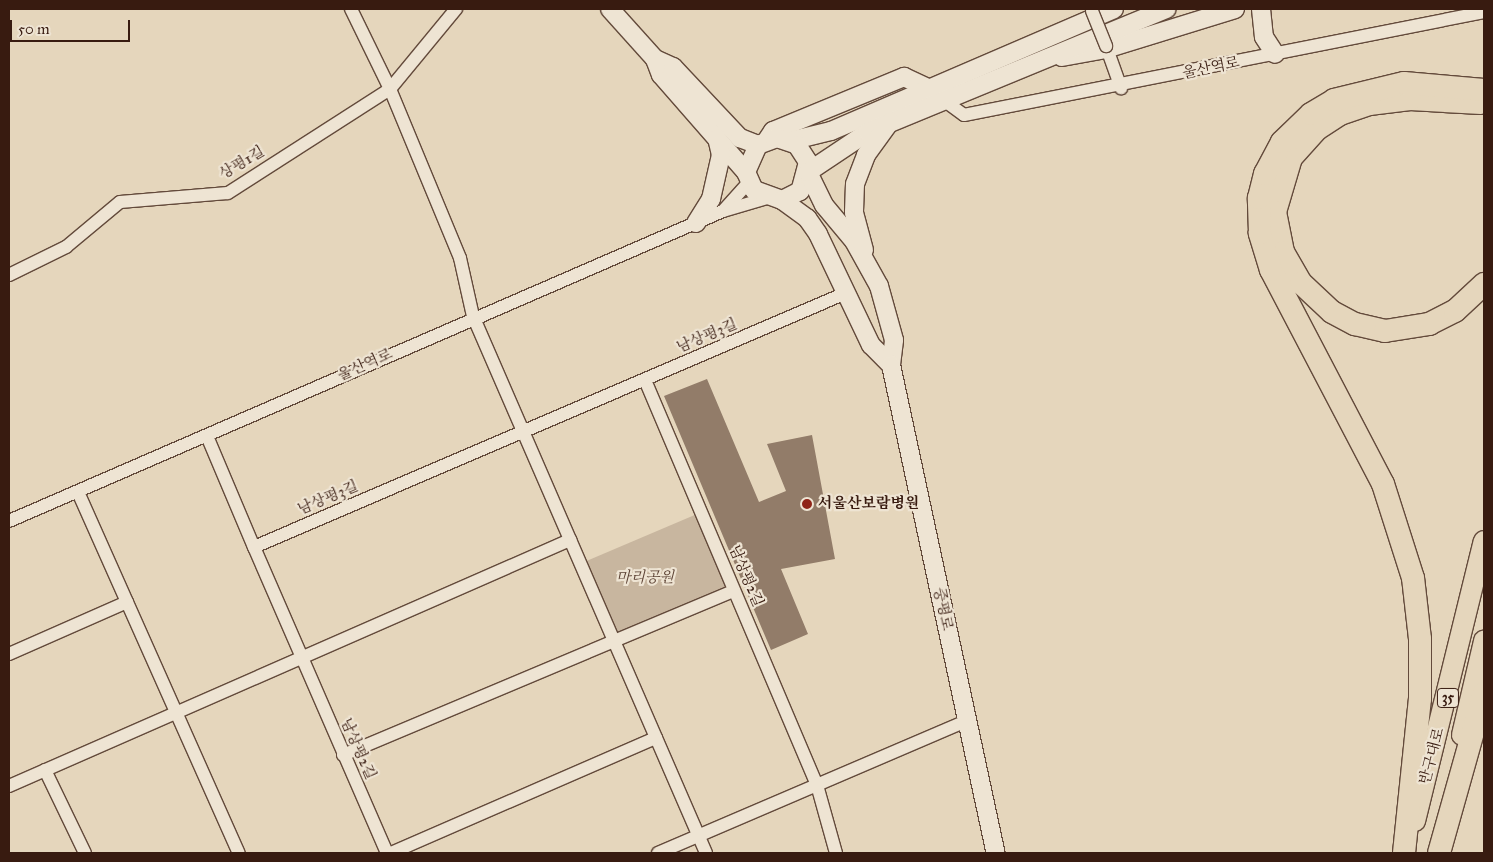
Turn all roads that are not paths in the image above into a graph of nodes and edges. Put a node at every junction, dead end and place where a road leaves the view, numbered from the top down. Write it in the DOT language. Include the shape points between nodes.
graph roads {
  1 [pos="351,9"];
  2 [pos="456,9"];
  3 [pos="610,9"];
  4 [pos="1088,9"];
  5 [pos="1114,9"];
  6 [pos="1167,9"];
  7 [pos="1235,9"];
  8 [pos="1261,9"];
  9 [pos="1484,12"];
  10 [pos="1106,48"];
  11 [pos="1275,54"];
  12 [pos="1018,58"];
  13 [pos="655,59"];
  14 [pos="1121,88"];
  15 [pos="390,89"];
  16 [pos="1484,90"];
  17 [pos="936,94"];
  18 [pos="1484,104"];
  19 [pos="890,122"];
  20 [pos="717,138"];
  21 [pos="790,141"];
  22 [pos="763,142"];
  23 [pos="808,172"];
  24 [pos="747,177"];
  25 [pos="774,199"];
  26 [pos="723,211"];
  27 [pos="696,223"];
  28 [pos="868,262"];
  29 [pos="9,275"];
  30 [pos="1484,284"];
  31 [pos="848,292"];
  32 [pos="473,316"];
  33 [pos="891,365"];
  34 [pos="645,380"];
  35 [pos="524,432"];
  36 [pos="207,436"];
  37 [pos="78,492"];
  38 [pos="9,522"];
  39 [pos="570,540"];
  40 [pos="1484,541"];
  41 [pos="254,547"];
  42 [pos="734,591"];
  43 [pos="127,602"];
  44 [pos="1484,640"];
  45 [pos="614,641"];
  46 [pos="9,654"];
  47 [pos="300,657"];
  48 [pos="1484,693"];
  49 [pos="176,712"];
  50 [pos="966,721"];
  51 [pos="656,738"];
  52 [pos="343,755"];
  53 [pos="45,770"];
  54 [pos="817,785"];
  55 [pos="9,786"];
  56 [pos="699,836"];
  57 [pos="84,853"];
  58 [pos="239,853"];
  59 [pos="387,853"];
  60 [pos="391,853"];
  61 [pos="658,853"];
  62 [pos="706,853"];
  63 [pos="836,853"];
  64 [pos="996,853"];
  65 [pos="1404,853"];
  66 [pos="1408,853"];
  67 [pos="1433,853"];
  68 [pos="1439,853"];
  1 -- 15 [label="street"];
  2 -- 15 [label="street, 상평1길"];
  3 -- 13 [label="main road"];
  4 -- 10 [label="street, bridge"];
  4 -- 12 [label="main road"];
  5 -- 12 [label="main road"];
  6 -- 12 [label="main road"];
  7 -- 10 [label="main road"];
  8 -- 11 [label="main road" via="1264,37"];
  9 -- 11 [label="street, 울산역로"];
  10 -- 12 [label="main road"];
  10 -- 14 [label="street"];
  11 -- 14 [label="street, 울산역로"];
  12 -- 17 [label="main road"];
  13 -- 20 [label="main road" via="662,75"];
  13 -- 22 [label="main road" via="673,67 728,129"];
  14 -- 17 [label="street, 울산역로" via="964,115"];
  15 -- 29 [label="street, 상평1길" via="228,193 120,202 66,247"];
  15 -- 32 [label="street" via="460,258"];
  16 -- 65 [label="highway" via="1404,83 1334,100 1311,114 1282,142 1265,174 1259,198 1260,233 1271,270 1383,484 1413,578 1420,640 1420,699"];
  17 -- 19 [label="main road"];
  17 -- 21 [label="main road"];
  17 -- 22 [label="main road" via="904,77 773,131"];
  18 -- 30 [label="highway" via="1410,99 1369,104 1340,114 1317,129 1291,158 1275,212 1283,252 1301,282 1332,312 1355,324 1384,330 1429,324 1455,311"];
  19 -- 23 [label="main road" via="868,132"];
  19 -- 28 [label="main road" via="866,155 854,184 854,212"];
  20 -- 24 [label="main road"];
  20 -- 27 [label="main road" via="721,155 711,199"];
  21 -- 22 [label="main road"];
  21 -- 23 [label="main road" via="804,152"];
  22 -- 24 [label="main road"];
  23 -- 25 [label="main road" via="800,190"];
  23 -- 28 [label="main road" via="824,204"];
  24 -- 25 [label="main road"];
  24 -- 26 [label="street"];
  25 -- 26 [label="street, 울산역로"];
  25 -- 31 [label="main road" via="807,218"];
  26 -- 27 [label="street, 울산역로"];
  27 -- 32 [label="street, 울산역로"];
  28 -- 33 [label="main road" via="894,340"];
  31 -- 33 [label="main road" via="871,345"];
  31 -- 34 [label="street, 남상평3길"];
  32 -- 35 [label="street"];
  32 -- 36 [label="street, 울산역로"];
  33 -- 50 [label="main road, 중평로"];
  34 -- 35 [label="street, 남상평3길"];
  34 -- 42 [label="street, 남상평2길"];
  35 -- 39 [label="street"];
  35 -- 41 [label="street, 남상평3길"];
  36 -- 37 [label="street, 울산역로"];
  36 -- 41 [label="street"];
  37 -- 38 [label="street, 울산역로"];
  37 -- 43 [label="street"];
  39 -- 45 [label="street"];
  39 -- 47 [label="street"];
  40 -- 66 [label="main road, 반구대로 / 35"];
  41 -- 47 [label="street"];
  42 -- 45 [label="street"];
  42 -- 54 [label="street, 남상평2길"];
  43 -- 46 [label="street"];
  43 -- 49 [label="street"];
  44 -- 67 [label="main road, 반구대로 / 35"];
  45 -- 51 [label="street"];
  45 -- 52 [label="street"];
  47 -- 49 [label="street"];
  47 -- 52 [label="street, 남상평2길"];
  48 -- 68 [label="highway"];
  49 -- 53 [label="street"];
  49 -- 58 [label="street"];
  50 -- 54 [label="street"];
  50 -- 64 [label="main road, 중평로"];
  51 -- 56 [label="street"];
  51 -- 60 [label="street"];
  52 -- 59 [label="street, 남상평2길"];
  53 -- 55 [label="street"];
  53 -- 57 [label="street"];
  54 -- 56 [label="street"];
  54 -- 63 [label="street, 남상평2길"];
  56 -- 61 [label="street"];
  56 -- 62 [label="street"];
}
